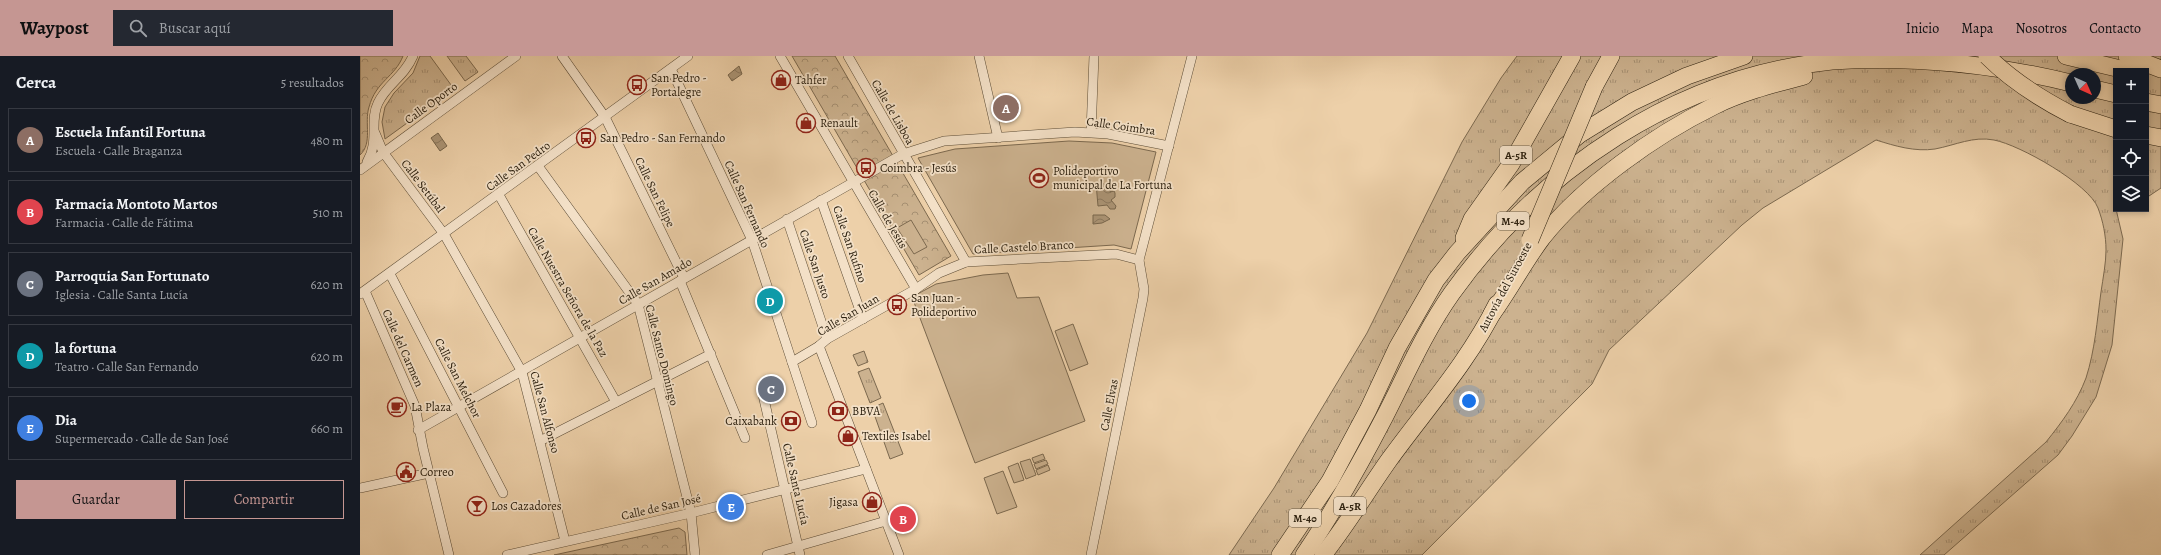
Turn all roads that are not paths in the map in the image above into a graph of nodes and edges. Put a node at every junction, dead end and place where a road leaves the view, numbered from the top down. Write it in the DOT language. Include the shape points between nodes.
graph roads {
  1 [pos="413,56"];
  2 [pos="516,56"];
  3 [pos="562,56"];
  4 [pos="688,56"];
  5 [pos="780,56"];
  6 [pos="848,56"];
  7 [pos="979,56"];
  8 [pos="1094,56"];
  9 [pos="1192,56"];
  10 [pos="1572,56"];
  11 [pos="1611,56"];
  12 [pos="1744,56"];
  13 [pos="1987,56"];
  14 [pos="2066,56"];
  15 [pos="2127,56"];
  16 [pos="1863,59"];
  17 [pos="2116,68"];
  18 [pos="671,69"];
  19 [pos="2161,69"];
  20 [pos="2149,76"];
  21 [pos="2161,79"];
  22 [pos="2065,82"];
  23 [pos="2101,90"];
  24 [pos="2113,93"];
  25 [pos="2149,103"];
  26 [pos="2161,105"];
  27 [pos="605,117"];
  28 [pos="2113,128"];
  29 [pos="1090,132"];
  30 [pos="375,133"];
  31 [pos="2149,136"];
  32 [pos="998,138"];
  33 [pos="2161,138"];
  34 [pos="1169,146"];
  35 [pos="383,152"];
  36 [pos="903,154"];
  37 [pos="538,166"];
  38 [pos="362,168"];
  39 [pos="852,182"];
  40 [pos="499,194"];
  41 [pos="821,200"];
  42 [pos="787,219"];
  43 [pos="444,234"];
  44 [pos="752,240"];
  45 [pos="1457,253"];
  46 [pos="1139,260"];
  47 [pos="966,262"];
  48 [pos="390,274"];
  49 [pos="682,279"];
  50 [pos="916,289"];
  51 [pos="362,292"];
  52 [pos="638,304"];
  53 [pos="1492,314"];
  54 [pos="863,319"];
  55 [pos="580,338"];
  56 [pos="828,339"];
  57 [pos="819,346"];
  58 [pos="711,354"];
  59 [pos="792,362"];
  60 [pos="522,372"];
  61 [pos="657,381"];
  62 [pos="763,395"];
  63 [pos="616,402"];
  64 [pos="460,407"];
  65 [pos="812,423"];
  66 [pos="418,430"];
  67 [pos="744,438"];
  68 [pos="540,441"];
  69 [pos="1390,459"];
  70 [pos="866,469"];
  71 [pos="428,473"];
  72 [pos="1330,481"];
  73 [pos="360,488"];
  74 [pos="785,490"];
  75 [pos="503,493"];
  76 [pos="691,513"];
  77 [pos="886,521"];
  78 [pos="565,541"];
  79 [pos="800,551"];
  80 [pos="450,555"];
  81 [pos="507,555"];
  82 [pos="695,555"];
  83 [pos="767,555"];
  84 [pos="899,555"];
  85 [pos="1091,555"];
  86 [pos="1269,555"];
  87 [pos="1280,555"];
  88 [pos="1304,555"];
  89 [pos="1314,555"];
  90 [pos="1323,555"];
  1 -- 30 [label="street" via="404,72 384,92 378,104 374,117"];
  2 -- 35 [label="street, Calle Oporto"];
  3 -- 27 [label="street, Calle San Felipe"];
  4 -- 18 [label="street, Calle San Pedro"];
  5 -- 39 [label="street, Calle de Jesús"];
  6 -- 36 [label="street, Calle de Lisboa"];
  7 -- 32 [label="street"];
  8 -- 29 [label="street"];
  9 -- 34 [label="street"];
  10 -- 45 [label="highway, A-5R" via="1511,164 1472,219"];
  11 -- 53 [label="highway, Autovía del Suroeste / A-5R, bridge" via="1594,88 1530,240"];
  12 -- 45 [label="highway, M-40" via="1687,76 1632,102 1580,134 1522,182"];
  13 -- 28 [label="highway, bridge" via="2025,89 2070,114"];
  14 -- 17 [label="highway"];
  15 -- 19 [label="highway"];
  16 -- 22 [label="highway, M-40" via="1906,59 1970,64"];
  16 -- 53 [label="highway" via="1778,83 1715,105 1660,135 1604,177 1543,237"];
  16 -- 88 [label="highway, M-40" via="1829,61 1778,70 1714,88 1651,116 1596,148 1563,173 1496,238 1452,294 1431,327 1345,491"];
  18 -- 27 [label="street, Calle San Pedro"];
  18 -- 44 [label="street, Calle San Fernando"];
  20 -- 21 [label="highway"];
  23 -- 24 [label="highway"];
  25 -- 26 [label="highway"];
  27 -- 37 [label="street, Calle San Pedro"];
  27 -- 49 [label="street, Calle San Felipe"];
  29 -- 32 [label="street, Calle Coimbra"];
  29 -- 34 [label="street, Calle Coimbra"];
  30 -- 35 [label="street, Calle Setúbal"];
  30 -- 38 [label="street" via="373,151"];
  31 -- 33 [label="highway"];
  32 -- 36 [label="street, Calle Coimbra" via="944,141"];
  34 -- 46 [label="street"];
  35 -- 38 [label="street, Calle Oporto"];
  35 -- 43 [label="street, Calle Setúbal"];
  36 -- 39 [label="street, Calle San Amado"];
  36 -- 47 [label="street, Calle de Lisboa"];
  37 -- 40 [label="street, Calle San Pedro"];
  37 -- 52 [label="street, Calle Santo Domingo"];
  39 -- 41 [label="street, Calle San Amado"];
  39 -- 50 [label="street, Calle de Jesús"];
  40 -- 43 [label="street, Calle San Pedro"];
  40 -- 55 [label="street, Calle Nuestra Señora de la Paz"];
  41 -- 42 [label="street, Calle San Amado"];
  41 -- 54 [label="street, Calle San Rufino"];
  42 -- 44 [label="street, Calle San Amado"];
  42 -- 56 [label="street, Calle San Justo"];
  43 -- 48 [label="street, Calle San Pedro"];
  43 -- 60 [label="street, Calle San Alfonso"];
  44 -- 49 [label="street, Calle San Amado"];
  44 -- 59 [label="street, Calle San Fernando"];
  45 -- 72 [label="highway, M-40" via="1436,280 1397,348"];
  46 -- 47 [label="street, Calle Castelo Branco" via="1116,254"];
  46 -- 85 [label="street, Calle Elvas" via="1144,289"];
  47 -- 50 [label="street, Calle Castelo Branco" via="939,274"];
  48 -- 51 [label="street, Calle San Pedro"];
  48 -- 64 [label="street, Calle San Melchor"];
  49 -- 52 [label="street, Calle San Amado"];
  49 -- 58 [label="street, Calle San Felipe"];
  50 -- 54 [label="street, Calle San Juan"];
  51 -- 66 [label="street, Calle del Carmen" via="415,406"];
  52 -- 55 [label="street, Calle San Amado"];
  52 -- 61 [label="street, Calle Santo Domingo"];
  53 -- 69 [label="highway, Autovía del Suroeste / A-5R" via="1441,392"];
  54 -- 56 [label="street, Calle San Juan"];
  55 -- 60 [label="street, Calle San Amado"];
  55 -- 63 [label="street, Calle Nuestra Señora de la Paz"];
  56 -- 57 [label="street, Calle San Juan"];
  57 -- 59 [label="street, Calle San Juan"];
  57 -- 70 [label="street"];
  58 -- 61 [label="street"];
  58 -- 67 [label="street, Calle San Felipe"];
  59 -- 65 [label="street, Calle San Fernando"];
  60 -- 64 [label="street, Calle San Amado"];
  60 -- 68 [label="street, Calle San Alfonso"];
  61 -- 63 [label="street"];
  61 -- 76 [label="street, Calle Santo Domingo"];
  62 -- 74 [label="street, Calle Santa Lucía"];
  63 -- 68 [label="street"];
  64 -- 66 [label="street, Calle San Amado"];
  64 -- 75 [label="street, Calle San Melchor"];
  66 -- 71 [label="street, Calle del Carmen"];
  68 -- 78 [label="street, Calle San Alfonso"];
  69 -- 89 [label="highway, A-5R" via="1362,491"];
  69 -- 90 [label="highway"];
  70 -- 74 [label="street, Calle de San José"];
  70 -- 77 [label="street"];
  71 -- 73 [label="street"];
  71 -- 80 [label="street, Calle del Carmen"];
  72 -- 86 [label="highway" via="1311,498"];
  72 -- 87 [label="highway, M-40"];
  74 -- 76 [label="street, Calle de San José"];
  74 -- 79 [label="street, Calle Santa Lucía"];
  76 -- 78 [label="street, Calle de San José"];
  76 -- 82 [label="street, Calle Santo Domingo"];
  77 -- 79 [label="street"];
  77 -- 84 [label="street"];
  78 -- 81 [label="street, Calle de San José"];
  79 -- 83 [label="street"];
}
